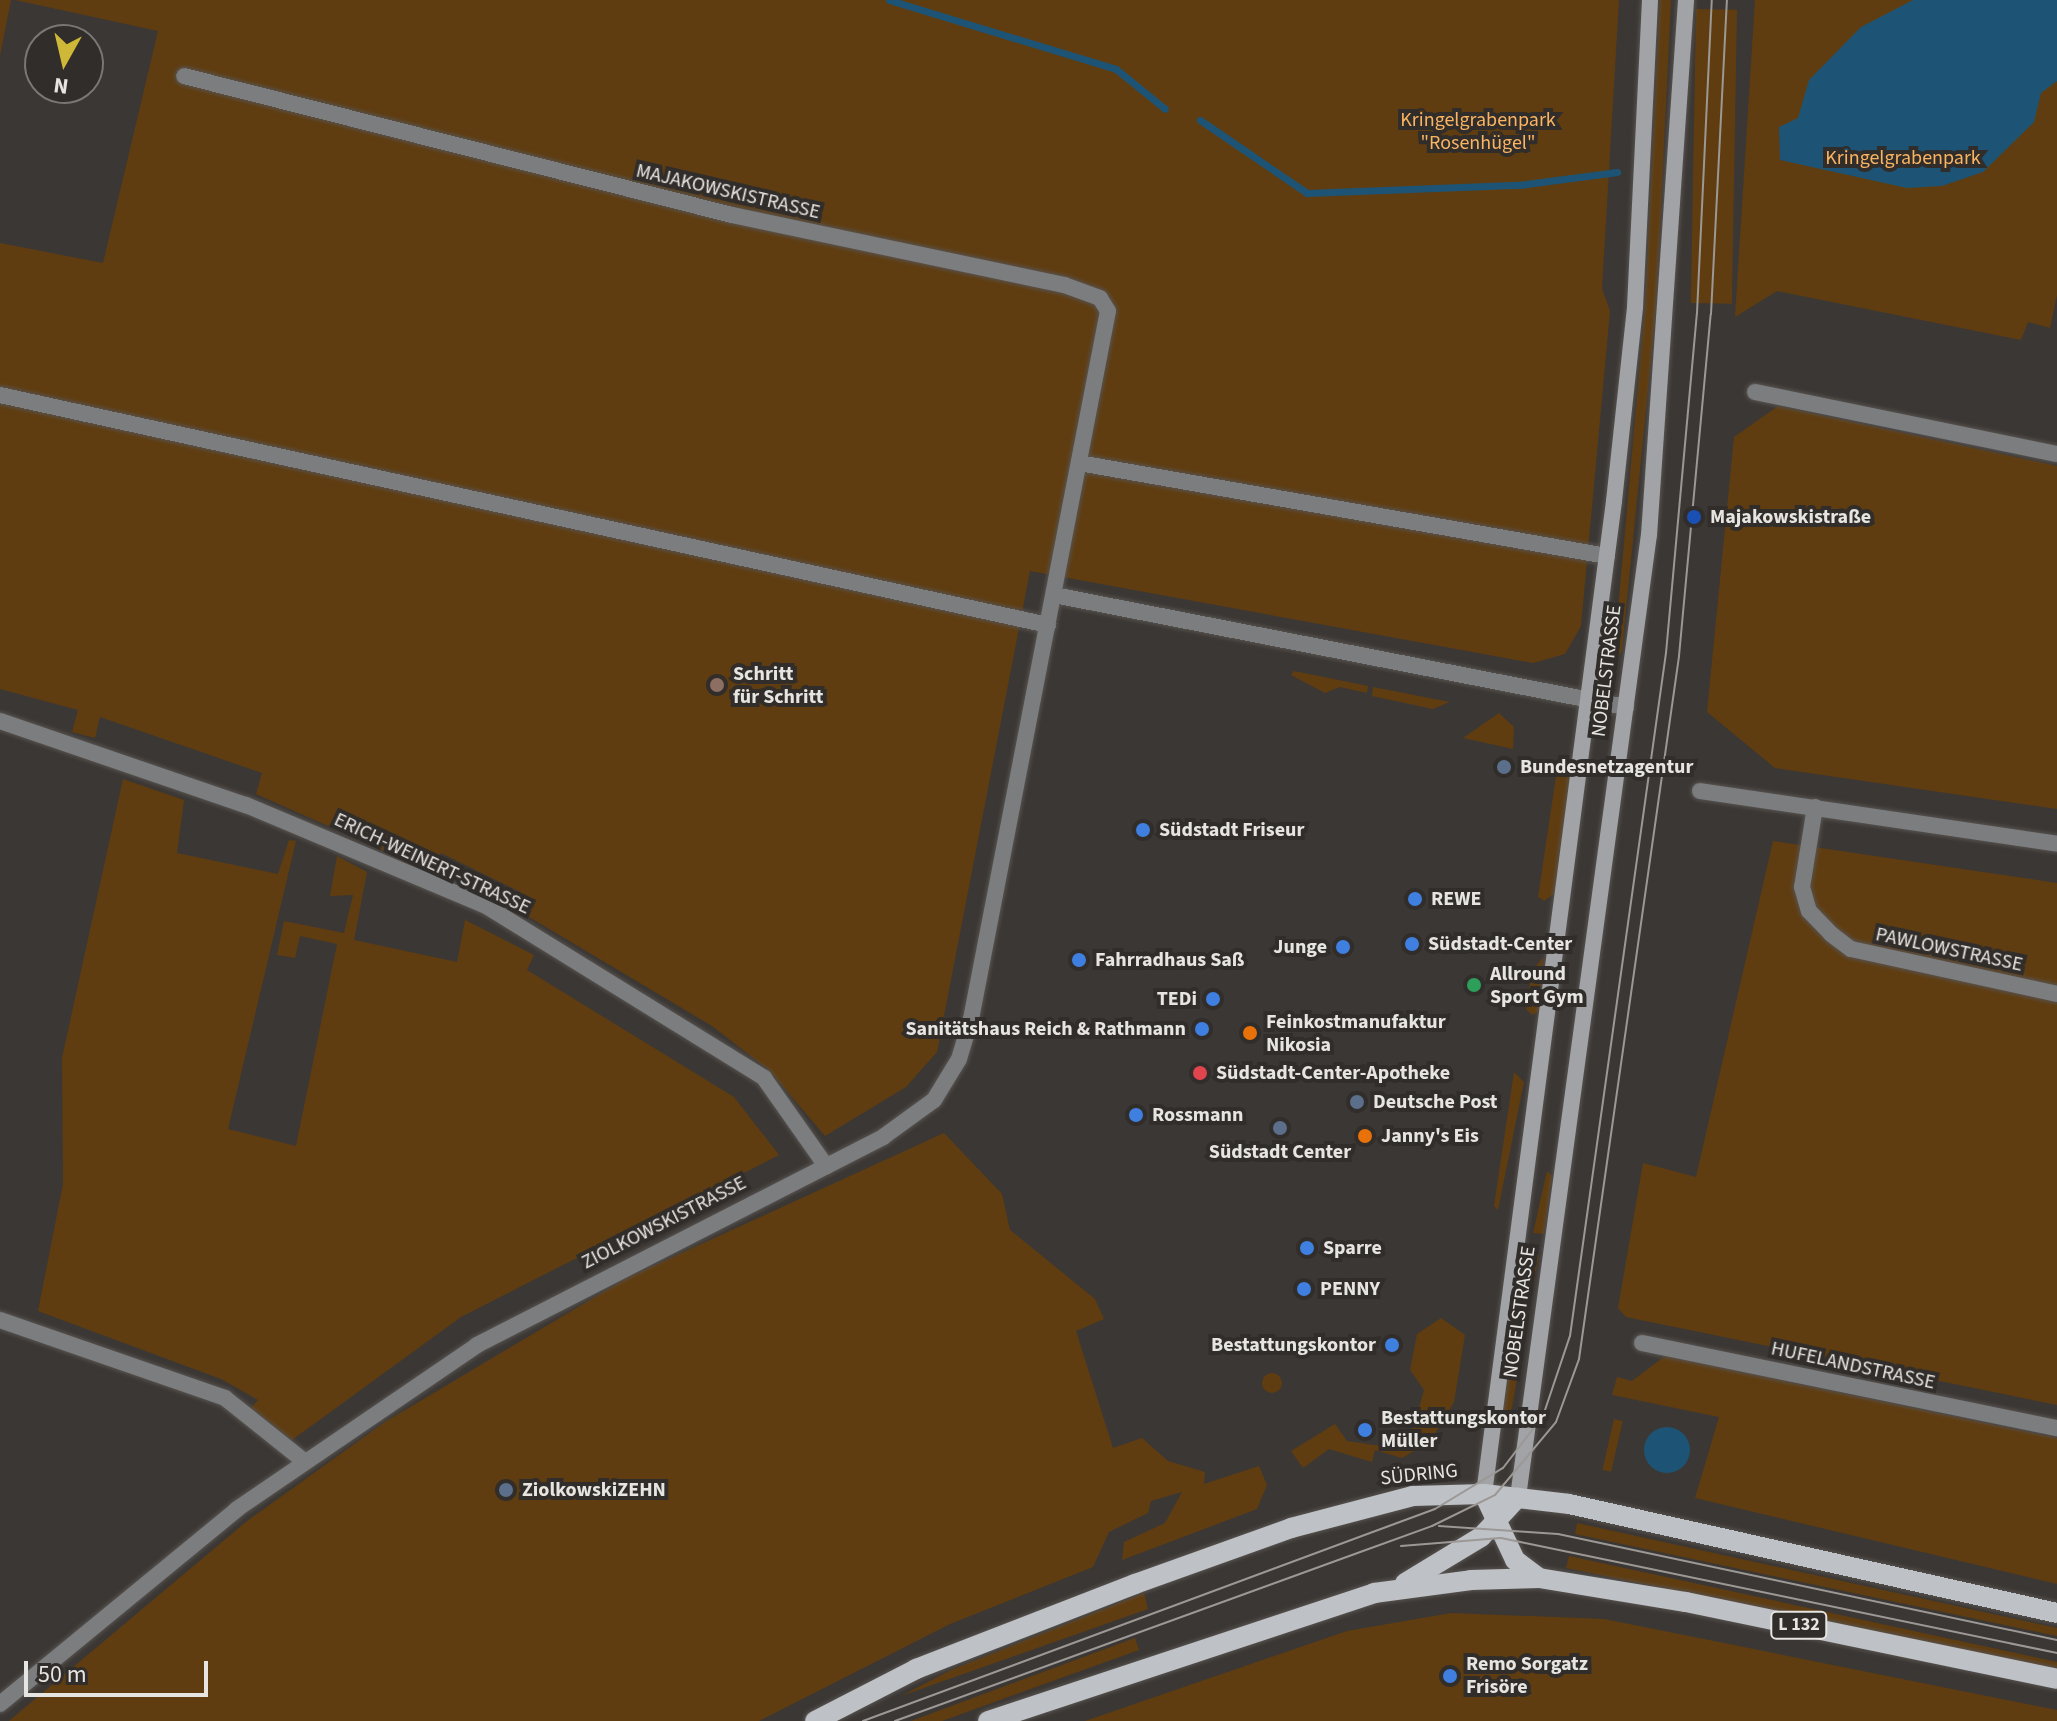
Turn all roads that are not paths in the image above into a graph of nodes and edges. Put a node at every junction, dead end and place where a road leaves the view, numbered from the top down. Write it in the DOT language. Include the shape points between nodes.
graph roads {
  1 [pos="1650,0"];
  2 [pos="1686,0"];
  3 [pos="184,76"];
  4 [pos="1755,392"];
  5 [pos="0,395"];
  6 [pos="2057,454"];
  7 [pos="1079,463"];
  8 [pos="1607,556"];
  9 [pos="1054,595"];
  10 [pos="1048,625"];
  11 [pos="1591,700"];
  12 [pos="1626,707"];
  13 [pos="0,721"];
  14 [pos="1700,791"];
  15 [pos="1815,807"];
  16 [pos="2057,844"];
  17 [pos="2057,994"];
  18 [pos="826,1166"];
  19 [pos="0,1320"];
  20 [pos="1642,1343"];
  21 [pos="2057,1428"];
  22 [pos="304,1461"];
  23 [pos="1484,1494"];
  24 [pos="1518,1497"];
  25 [pos="1494,1525"];
  26 [pos="1539,1578"];
  27 [pos="1398,1587"];
  28 [pos="2057,1613"];
  29 [pos="2057,1679"];
  30 [pos="0,1704"];
  31 [pos="815,1721"];
  32 [pos="988,1721"];
  1 -- 8 [label="main road, NOBELSTRASSE" via="1635,307"];
  2 -- 12 [label="main road, NOBELSTRASSE" via="1659,427"];
  3 -- 7 [label="street, MAJAKOWSKISTRASSE" via="732,215 1100,298 1108,311"];
  4 -- 6 [label="street"];
  5 -- 10 [label="street"];
  7 -- 8 [label="street"];
  7 -- 9 [label="street, MAJAKOWSKISTRASSE"];
  8 -- 11 [label="main road, NOBELSTRASSE"];
  9 -- 10 [label="street, ZIOLKOWSKISTRASSE"];
  9 -- 11 [label="street"];
  10 -- 18 [label="street, ZIOLKOWSKISTRASSE" via="959,1059 909,1123"];
  11 -- 12 [label="street"];
  11 -- 23 [label="main road, NOBELSTRASSE"];
  12 -- 24 [label="main road, NOBELSTRASSE"];
  13 -- 18 [label="street, ERICH-WEINERT-STRASSE" via="246,805 486,906 764,1078"];
  14 -- 15 [label="street"];
  15 -- 16 [label="street"];
  15 -- 17 [label="street, PAWLOWSTRASSE" via="1802,887 1809,911 1831,934 1851,949"];
  18 -- 22 [label="street, ZIOLKOWSKISTRASSE" via="477,1345"];
  19 -- 22 [label="street" via="225,1398"];
  20 -- 21 [label="street, HUFELANDSTRASSE"];
  22 -- 30 [label="street, ZIOLKOWSKISTRASSE"];
  23 -- 24 [label="main road, SÜDRING"];
  23 -- 25 [label="main road, NOBELSTRASSE"];
  23 -- 31 [label="main road, SÜDRING" via="1400,1498 1291,1528 916,1669"];
  24 -- 25 [label="main road"];
  24 -- 28 [label="main road, SÜDRING"];
  25 -- 26 [label="main road, NOBELSTRASSE" via="1515,1560"];
  25 -- 27 [label="main road"];
  26 -- 27 [label="main road, L 132"];
  26 -- 29 [label="main road, L 132"];
  27 -- 32 [label="main road"];
}
